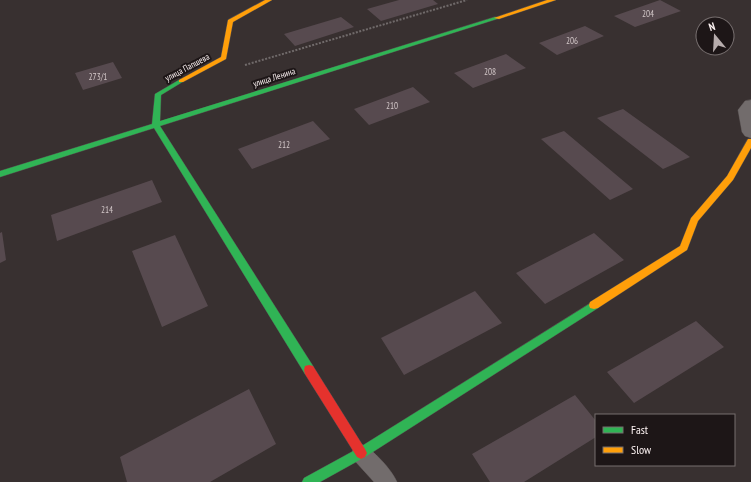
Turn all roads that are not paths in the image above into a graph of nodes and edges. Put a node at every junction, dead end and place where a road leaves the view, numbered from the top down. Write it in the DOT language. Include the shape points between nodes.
graph roads {
  1 [pos="269,0"];
  2 [pos="553,0"];
  3 [pos="751,106"];
  4 [pos="156,126"];
  5 [pos="751,132"];
  6 [pos="751,141"];
  7 [pos="0,174"];
  8 [pos="361,453"];
  9 [pos="308,482"];
  10 [pos="387,482"];
  1 -- 4 [label="street, улица Папшева" via="230,21 224,58 158,94"];
  2 -- 4 [label="street, улица Ленина"];
  3 -- 5 [label="street" via="747,110"];
  4 -- 7 [label="street, улица Ленина"];
  4 -- 8 [label="street"];
  6 -- 8 [label="street" via="730,178 694,220 684,248"];
  8 -- 9 [label="street"];
  8 -- 10 [label="lane"];
}
